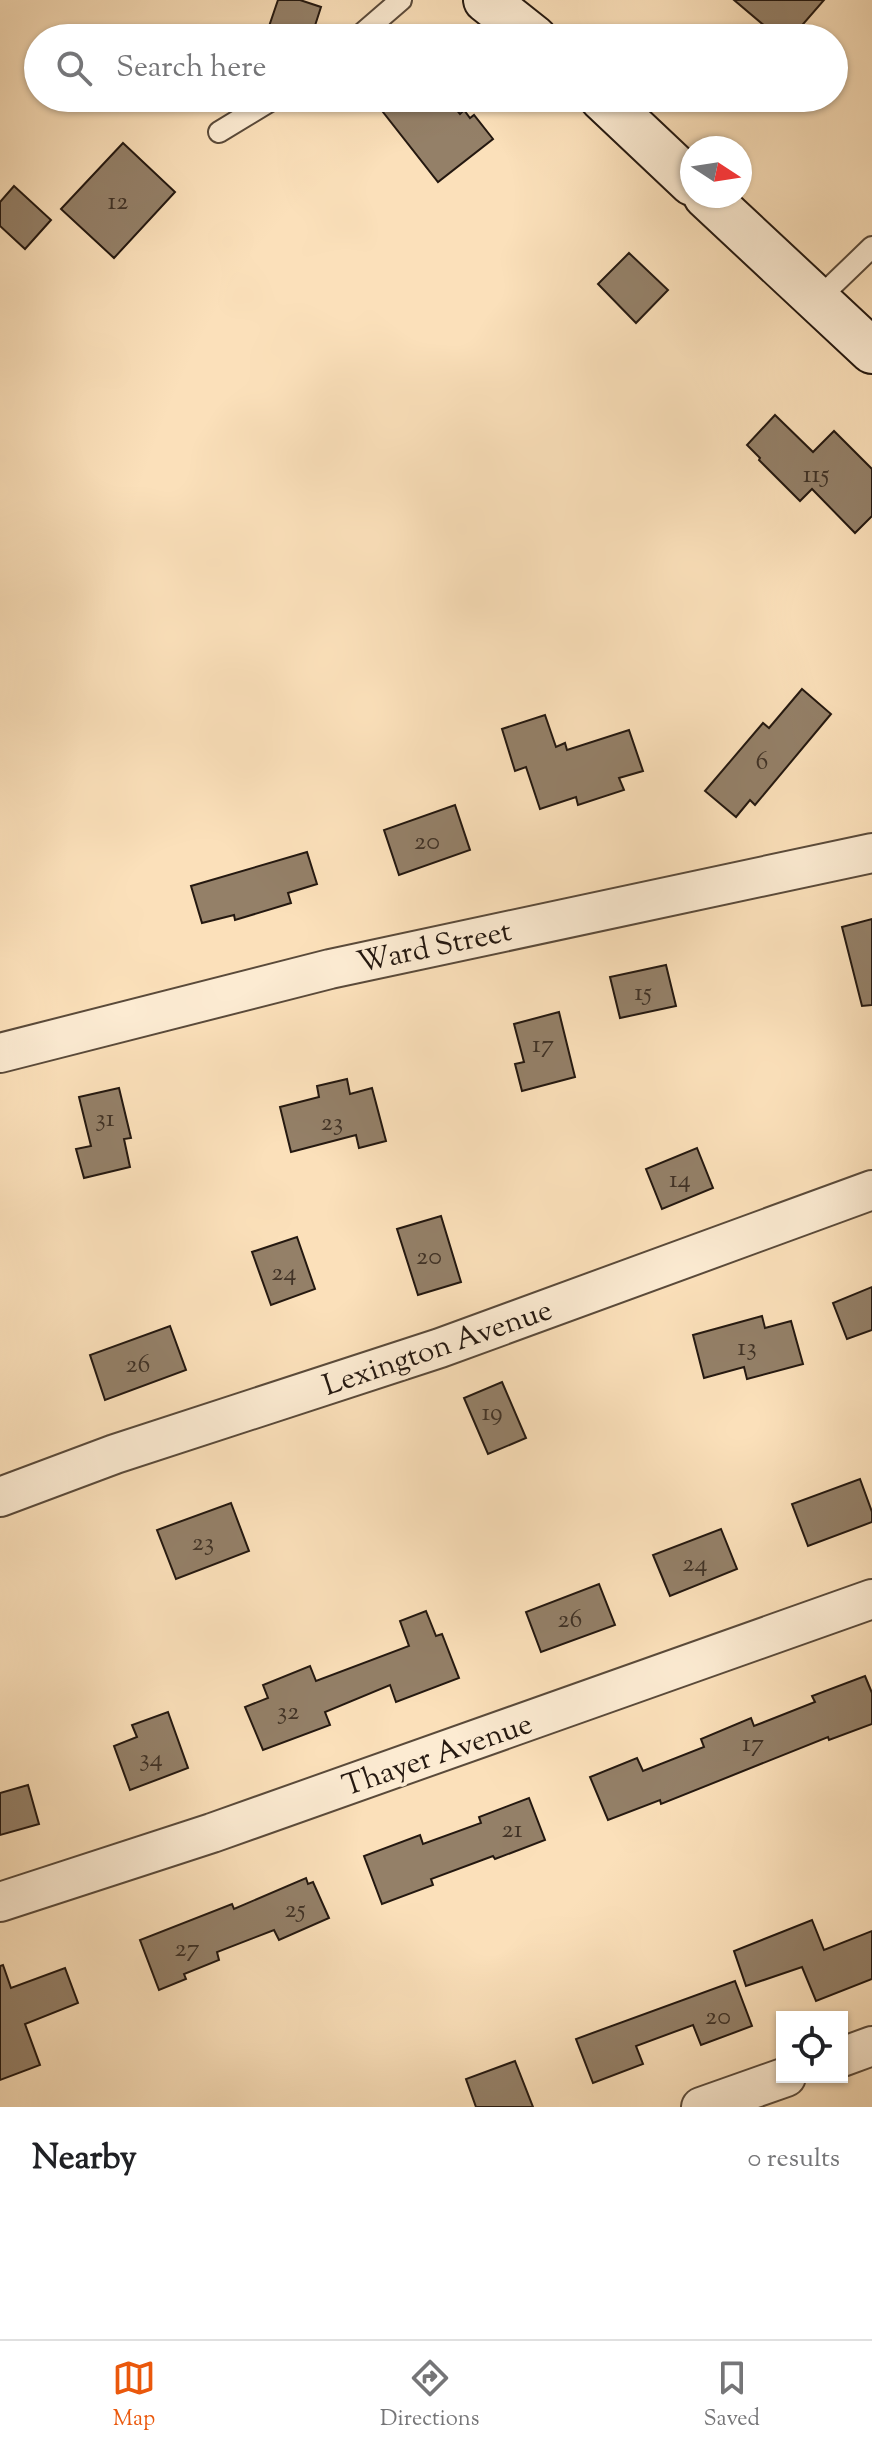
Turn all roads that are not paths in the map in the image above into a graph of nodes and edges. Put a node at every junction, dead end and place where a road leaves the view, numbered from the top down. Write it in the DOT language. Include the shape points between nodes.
graph roads {
  1 [pos="401,0"];
  2 [pos="486,0"];
  3 [pos="373,24"];
  4 [pos="516,24"];
  5 [pos="252,112"];
  6 [pos="617,112"];
  7 [pos="219,132"];
  8 [pos="680,172"];
  9 [pos="719,208"];
  10 [pos="872,247"];
  11 [pos="817,300"];
  12 [pos="872,351"];
  13 [pos="872,853"];
  14 [pos="0,1053"];
  15 [pos="872,1190"];
  16 [pos="0,1497"];
  17 [pos="872,1599"];
  18 [pos="0,1902"];
  19 [pos="872,2046"];
  20 [pos="848,2055"];
  21 [pos="776,2081"];
  22 [pos="701,2107"];
  1 -- 3 [label="lane"];
  2 -- 4 [label="street"];
  5 -- 7 [label="lane"];
  6 -- 8 [label="street"];
  9 -- 11 [label="street"];
  10 -- 11 [label="lane"];
  11 -- 12 [label="street"];
  13 -- 14 [label="street, Ward Street" via="330,969"];
  15 -- 16 [label="street, Lexington Avenue" via="440,1348"];
  17 -- 18 [label="street, Thayer Avenue" via="227,1828"];
  19 -- 20 [label="street"];
  21 -- 22 [label="street"];
}
